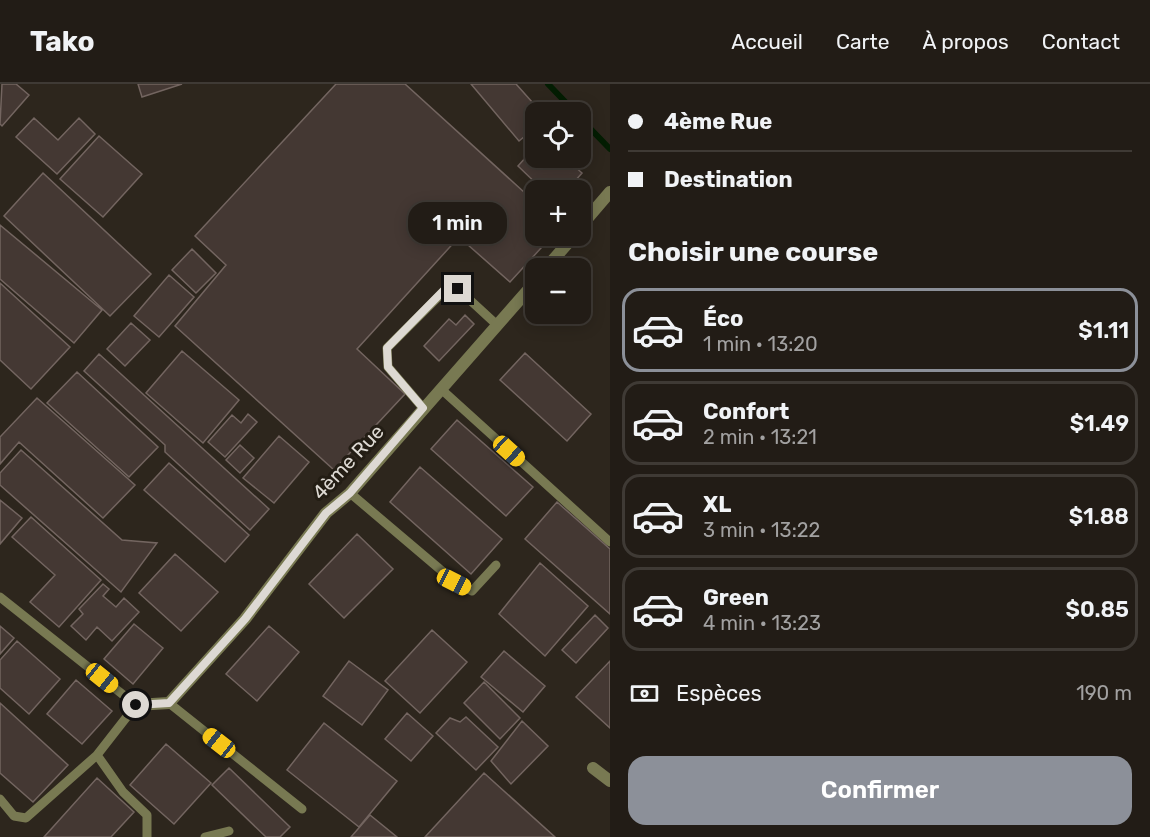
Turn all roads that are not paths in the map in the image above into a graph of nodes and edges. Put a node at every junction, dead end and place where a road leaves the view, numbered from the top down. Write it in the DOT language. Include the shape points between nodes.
graph roads {
  1 [pos="606,197"];
  2 [pos="591,214"];
  3 [pos="565,246"];
  4 [pos="555,258"];
  5 [pos="525,293"];
  6 [pos="496,324"];
  7 [pos="441,389"];
  8 [pos="423,408"];
  9 [pos="350,493"];
  10 [pos="610,542"];
  11 [pos="496,565"];
  12 [pos="0,597"];
  13 [pos="169,703"];
  14 [pos="136,705"];
  15 [pos="97,755"];
  16 [pos="593,768"];
  17 [pos="610,781"];
  18 [pos="0,799"];
  19 [pos="302,809"];
  20 [pos="229,831"];
  21 [pos="147,837"];
  22 [pos="205,837"];
  1 -- 2 [label="street"];
  3 -- 4 [label="street"];
  5 -- 6 [label="street, 4ème Rue"];
  6 -- 7 [label="street, 4ème Rue"];
  6 -- 8 [label="lane" via="458,289 448,286 387,348 388,367"];
  7 -- 8 [label="street, 4ème Rue"];
  7 -- 10 [label="lane"];
  8 -- 9 [label="street, 4ème Rue"];
  9 -- 11 [label="lane" via="454,582 472,591"];
  9 -- 13 [label="street, 4ème Rue" via="326,513 245,619"];
  12 -- 14 [label="lane"];
  13 -- 14 [label="street"];
  13 -- 19 [label="lane"];
  14 -- 15 [label="lane"];
  15 -- 18 [label="lane" via="26,818 14,816"];
  15 -- 21 [label="lane" via="123,792 147,815"];
  16 -- 17 [label="street"];
  20 -- 22 [label="lane"];
}
